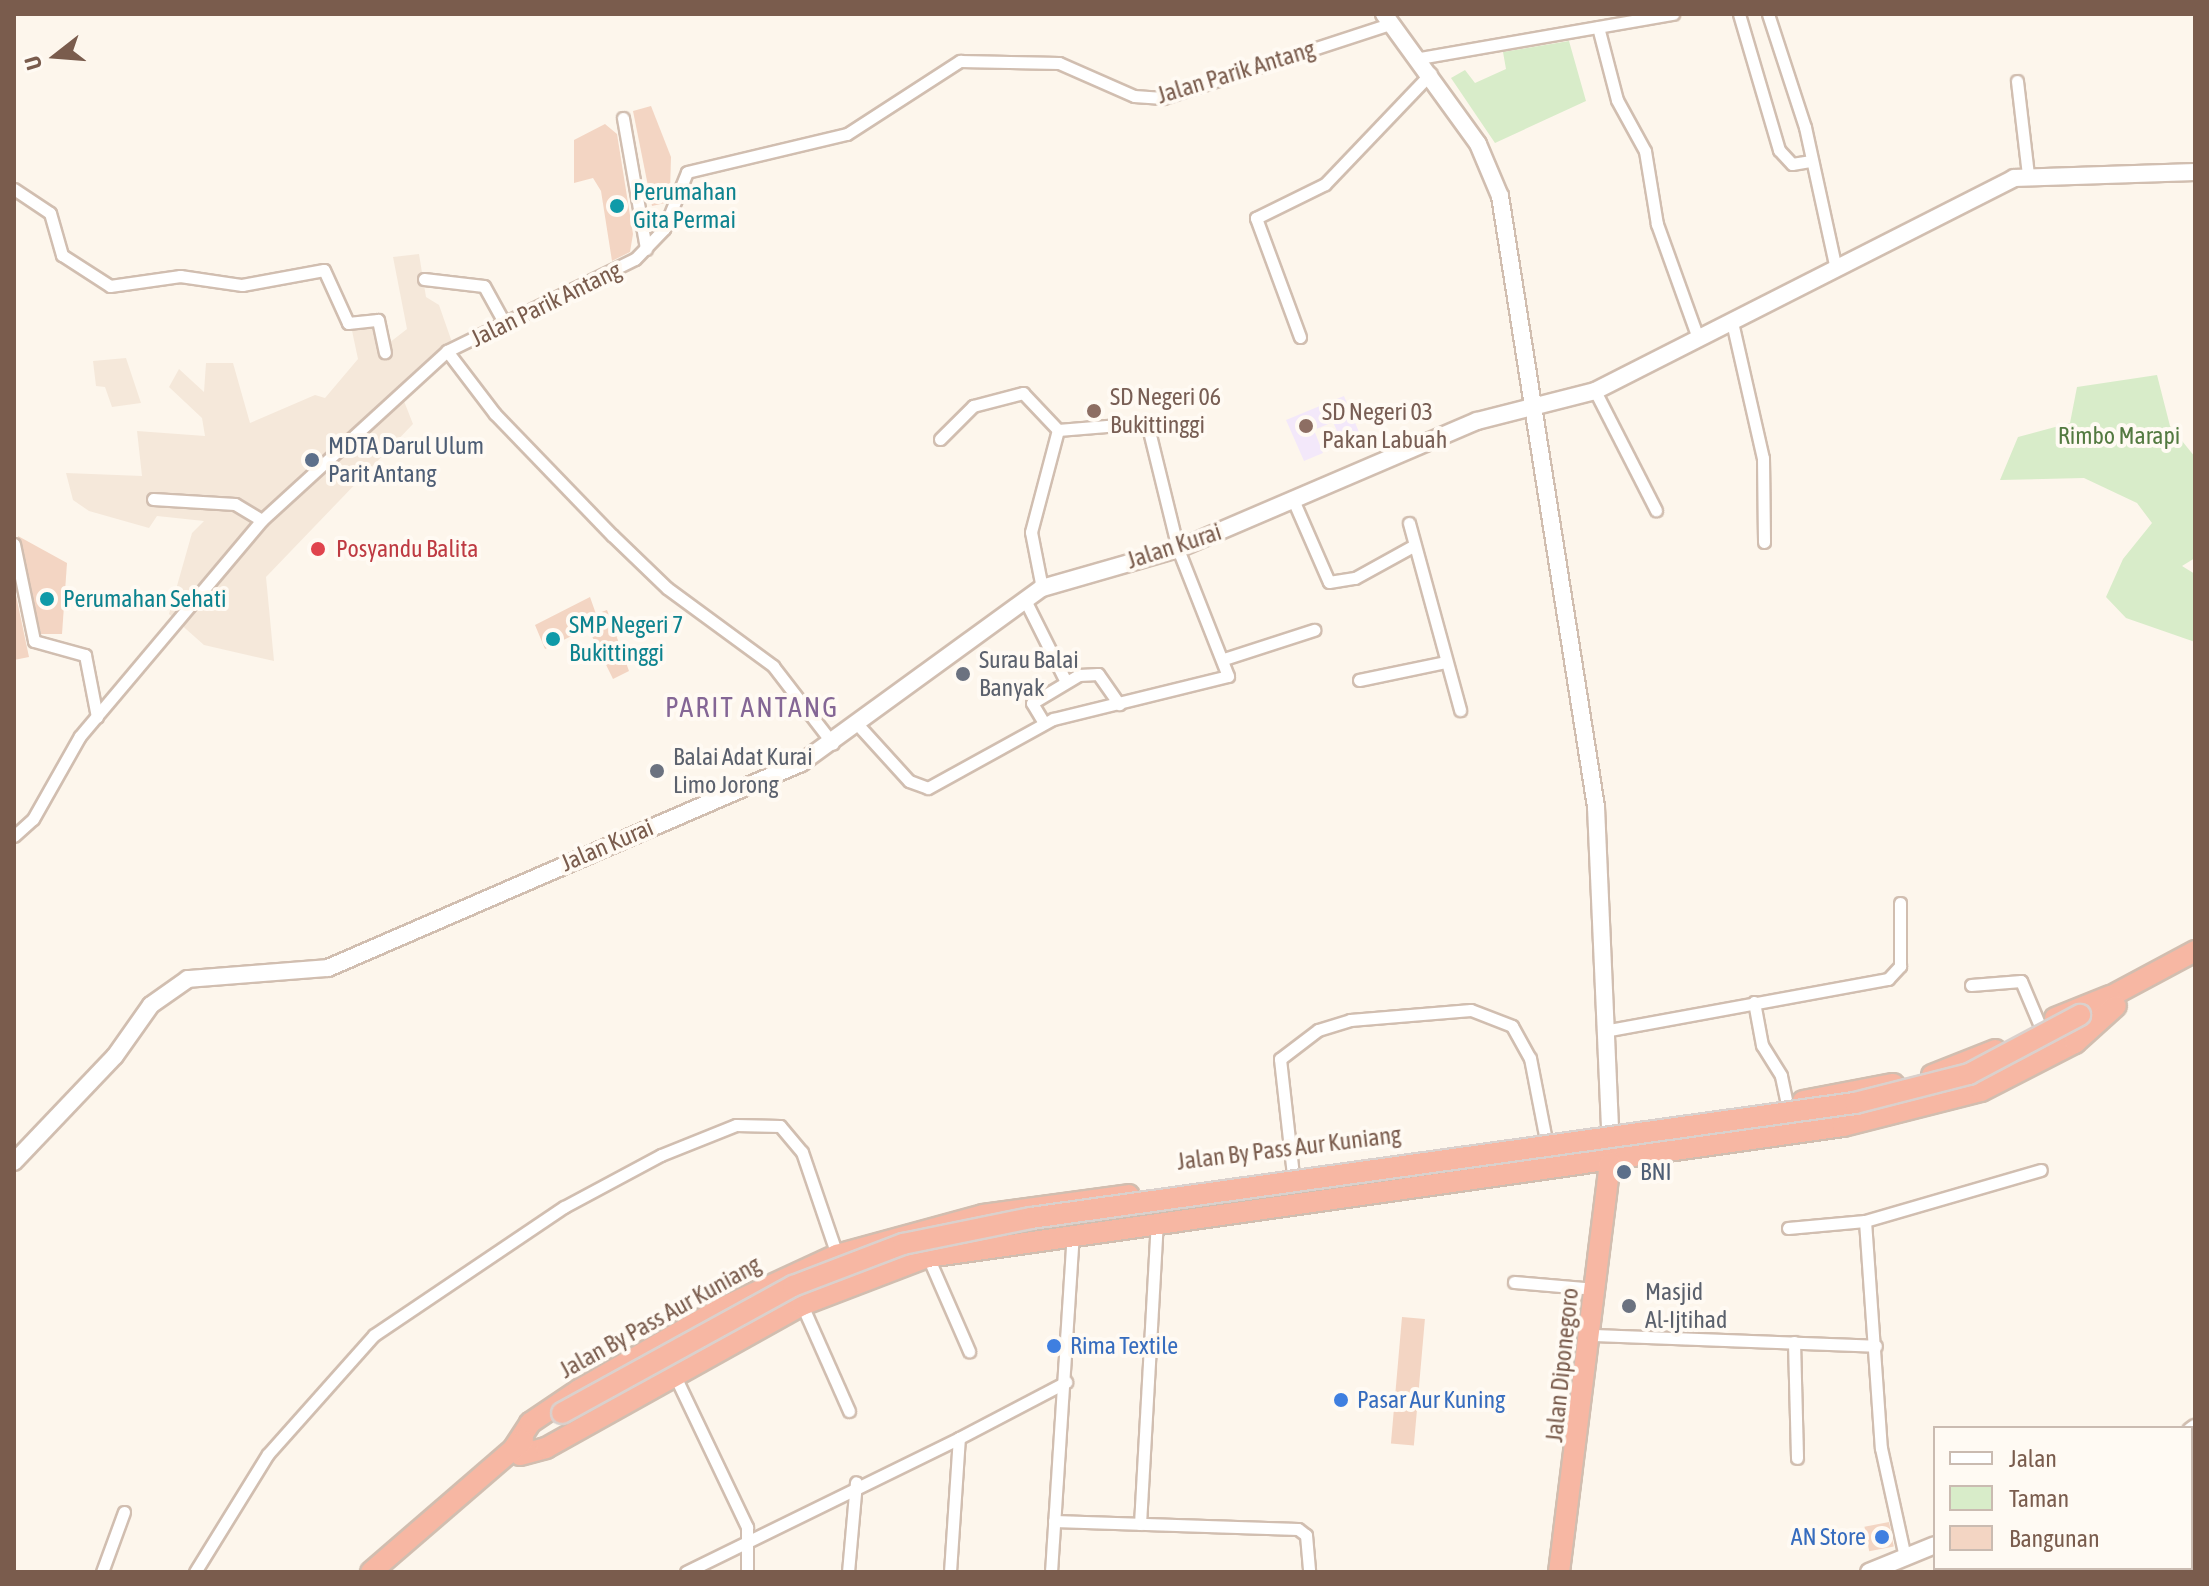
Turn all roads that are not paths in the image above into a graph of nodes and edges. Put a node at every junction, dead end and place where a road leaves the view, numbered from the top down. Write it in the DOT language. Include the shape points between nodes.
graph roads {
  1 [pos="1673,14"];
  2 [pos="1739,14"];
  3 [pos="1768,14"];
  4 [pos="1388,18"];
  5 [pos="1598,27"];
  6 [pos="1420,58"];
  7 [pos="1431,73"];
  8 [pos="2017,81"];
  9 [pos="623,118"];
  10 [pos="1810,161"];
  11 [pos="2195,172"];
  12 [pos="2028,175"];
  13 [pos="14,189"];
  14 [pos="646,249"];
  15 [pos="1836,269"];
  16 [pos="424,279"];
  17 [pos="1732,322"];
  18 [pos="505,324"];
  19 [pos="1300,337"];
  20 [pos="1698,338"];
  21 [pos="447,351"];
  22 [pos="385,352"];
  23 [pos="1595,391"];
  24 [pos="1537,409"];
  25 [pos="1119,425"];
  26 [pos="1148,427"];
  27 [pos="1058,430"];
  28 [pos="940,439"];
  29 [pos="153,499"];
  30 [pos="1294,502"];
  31 [pos="1656,510"];
  32 [pos="262,520"];
  33 [pos="1409,523"];
  34 [pos="1764,542"];
  35 [pos="14,544"];
  36 [pos="1413,546"];
  37 [pos="1178,549"];
  38 [pos="1042,588"];
  39 [pos="1024,598"];
  40 [pos="1314,630"];
  41 [pos="1224,659"];
  42 [pos="1446,662"];
  43 [pos="1065,680"];
  44 [pos="1359,680"];
  45 [pos="1119,704"];
  46 [pos="1460,710"];
  47 [pos="97,717"];
  48 [pos="1044,723"];
  49 [pos="859,726"];
  50 [pos="833,745"];
  51 [pos="14,836"];
  52 [pos="1900,903"];
  53 [pos="2195,951"];
  54 [pos="2195,967"];
  55 [pos="1971,985"];
  56 [pos="2113,1001"];
  57 [pos="1754,1002"];
  58 [pos="2040,1026"];
  59 [pos="1604,1031"];
  60 [pos="1787,1104"];
  61 [pos="1610,1131"];
  62 [pos="1546,1140"];
  63 [pos="1432,1156"];
  64 [pos="14,1162"];
  65 [pos="1610,1162"];
  66 [pos="2041,1170"];
  67 [pos="1293,1175"];
  68 [pos="1435,1184"];
  69 [pos="1157,1221"];
  70 [pos="1865,1221"];
  71 [pos="1788,1228"];
  72 [pos="1073,1232"];
  73 [pos="837,1255"];
  74 [pos="928,1257"];
  75 [pos="1514,1282"];
  76 [pos="1596,1289"];
  77 [pos="802,1305"];
  78 [pos="1593,1335"];
  79 [pos="1794,1342"];
  80 [pos="1876,1346"];
  81 [pos="969,1351"];
  82 [pos="673,1372"];
  83 [pos="1066,1382"];
  84 [pos="849,1411"];
  85 [pos="959,1438"];
  86 [pos="517,1452"];
  87 [pos="1797,1458"];
  88 [pos="856,1482"];
  89 [pos="124,1512"];
  90 [pos="1054,1521"];
  91 [pos="1140,1524"];
  92 [pos="751,1540"];
  93 [pos="1933,1546"];
  94 [pos="1905,1557"];
  95 [pos="102,1572"];
  96 [pos="195,1572"];
  97 [pos="371,1572"];
  98 [pos="390,1572"];
  99 [pos="686,1572"];
  100 [pos="747,1572"];
  101 [pos="848,1572"];
  102 [pos="950,1572"];
  103 [pos="1051,1572"];
  104 [pos="1309,1572"];
  105 [pos="1559,1572"];
  106 [pos="1869,1572"];
  1 -- 5 [label="street"];
  2 -- 10 [label="street" via="1779,150 1792,164"];
  3 -- 10 [label="street"];
  4 -- 6 [label="street"];
  4 -- 14 [label="street, Jalan Parik Antang" via="1163,98 1134,96 1059,63 960,61 847,134 687,172 664,229"];
  5 -- 6 [label="street"];
  5 -- 20 [label="street" via="1617,100 1645,151 1657,224"];
  6 -- 7 [label="street"];
  7 -- 19 [label="street" via="1325,184 1256,218"];
  7 -- 24 [label="street" via="1478,144 1500,196"];
  8 -- 12 [label="street"];
  9 -- 14 [label="street"];
  10 -- 15 [label="street"];
  11 -- 12 [label="street"];
  12 -- 15 [label="street, Jalan Kurai"];
  13 -- 22 [label="street" via="50,213 62,255 110,286 180,276 242,285 324,270 348,323 378,320"];
  14 -- 18 [label="street, Jalan Parik Antang"];
  15 -- 17 [label="street, Jalan Kurai"];
  16 -- 18 [label="street" via="484,286"];
  17 -- 20 [label="street, Jalan Kurai"];
  17 -- 34 [label="street" via="1763,458"];
  18 -- 21 [label="street, Jalan Parik Antang"];
  20 -- 23 [label="street, Jalan Kurai"];
  21 -- 32 [label="street, Jalan Parik Antang"];
  21 -- 50 [label="street" via="495,414 612,535 667,588 773,666"];
  23 -- 24 [label="street, Jalan Kurai"];
  23 -- 31 [label="street"];
  24 -- 30 [label="street, Jalan Kurai" via="1477,421"];
  24 -- 59 [label="street" via="1596,807"];
  25 -- 27 [label="street"];
  26 -- 37 [label="street"];
  27 -- 28 [label="street" via="1023,393 973,406"];
  27 -- 38 [label="street" via="1032,522"];
  29 -- 32 [label="street" via="235,504"];
  30 -- 36 [label="street" via="1329,582 1355,578"];
  30 -- 37 [label="street, Jalan Kurai"];
  32 -- 47 [label="street, Jalan Parik Antang"];
  33 -- 36 [label="street"];
  35 -- 47 [label="street" via="34,641 85,655"];
  36 -- 42 [label="street"];
  37 -- 38 [label="street, Jalan Kurai"];
  37 -- 41 [label="street"];
  38 -- 39 [label="street, Jalan Kurai"];
  39 -- 43 [label="street"];
  39 -- 49 [label="street, Jalan Kurai"];
  40 -- 41 [label="street"];
  41 -- 45 [label="street" via="1228,676 1222,681"];
  42 -- 44 [label="street"];
  42 -- 46 [label="street"];
  43 -- 45 [label="street" via="1098,674"];
  43 -- 48 [label="street" via="1032,703"];
  45 -- 48 [label="street"];
  47 -- 51 [label="street, Jalan Parik Antang" via="33,819"];
  48 -- 49 [label="street" via="928,788 909,781"];
  49 -- 50 [label="street, Jalan Kurai"];
  50 -- 64 [label="street, Jalan Kurai" via="328,968 188,979 151,1005 81,1093"];
  52 -- 57 [label="street" via="1896,974"];
  53 -- 56 [label="highway, Jalan By Pass Aur Kuniang"];
  54 -- 56 [label="highway, Jalan By Pass Aur Kuniang"];
  55 -- 58 [label="street" via="2021,981"];
  56 -- 58 [label="highway, Jalan By Pass Aur Kuniang"];
  56 -- 65 [label="highway, Jalan By Pass Aur Kuniang" via="2052,1058 1951,1101 1843,1126"];
  56 -- 86 [label="highway, Jalan By Pass Aur Kuniang" via="1974,1082 1858,1114 934,1245 796,1295 566,1416"];
  57 -- 59 [label="street"];
  57 -- 60 [label="street" via="1762,1045 1781,1076"];
  58 -- 60 [label="highway, Jalan By Pass Aur Kuniang" via="1942,1072"];
  59 -- 61 [label="street"];
  60 -- 61 [label="highway, Jalan By Pass Aur Kuniang"];
  61 -- 62 [label="highway, Jalan By Pass Aur Kuniang"];
  62 -- 63 [label="highway, Jalan By Pass Aur Kuniang"];
  62 -- 67 [label="street" via="1530,1058 1512,1026 1471,1010 1350,1020 1318,1030 1280,1059"];
  63 -- 67 [label="highway, Jalan By Pass Aur Kuniang"];
  63 -- 68 [label="highway"];
  65 -- 68 [label="highway, Jalan By Pass Aur Kuniang"];
  65 -- 76 [label="highway, Jalan Diponegoro"];
  66 -- 70 [label="street"];
  67 -- 73 [label="highway, Jalan By Pass Aur Kuniang" via="983,1215"];
  68 -- 69 [label="highway, Jalan By Pass Aur Kuniang"];
  69 -- 72 [label="highway, Jalan By Pass Aur Kuniang"];
  69 -- 91 [label="street"];
  70 -- 71 [label="street"];
  70 -- 80 [label="street"];
  72 -- 74 [label="highway, Jalan By Pass Aur Kuniang"];
  72 -- 83 [label="street"];
  73 -- 86 [label="highway, Jalan By Pass Aur Kuniang" via="720,1309 579,1390 530,1423"];
  73 -- 96 [label="street" via="802,1152 780,1126 736,1125 661,1155 564,1207 374,1335 268,1454"];
  74 -- 77 [label="highway, Jalan By Pass Aur Kuniang"];
  74 -- 81 [label="street"];
  75 -- 76 [label="street"];
  76 -- 78 [label="highway, Jalan Diponegoro"];
  77 -- 82 [label="highway, Jalan By Pass Aur Kuniang"];
  77 -- 84 [label="street"];
  78 -- 79 [label="street"];
  78 -- 105 [label="highway, Jalan Diponegoro"];
  79 -- 80 [label="street"];
  79 -- 87 [label="street"];
  80 -- 94 [label="street" via="1881,1448"];
  82 -- 86 [label="highway, Jalan By Pass Aur Kuniang" via="546,1448"];
  82 -- 92 [label="street"];
  83 -- 85 [label="street"];
  83 -- 90 [label="street"];
  85 -- 88 [label="street"];
  85 -- 102 [label="street"];
  86 -- 97 [label="highway, Jalan By Pass Aur Kuniang"];
  86 -- 98 [label="highway, Jalan By Pass Aur Kuniang"];
  88 -- 92 [label="street"];
  88 -- 101 [label="street"];
  89 -- 95 [label="street"];
  90 -- 91 [label="street"];
  90 -- 103 [label="street"];
  91 -- 104 [label="street" via="1298,1529 1306,1535"];
  92 -- 99 [label="street"];
  92 -- 100 [label="street"];
  93 -- 94 [label="street"];
  94 -- 106 [label="street"];
}
